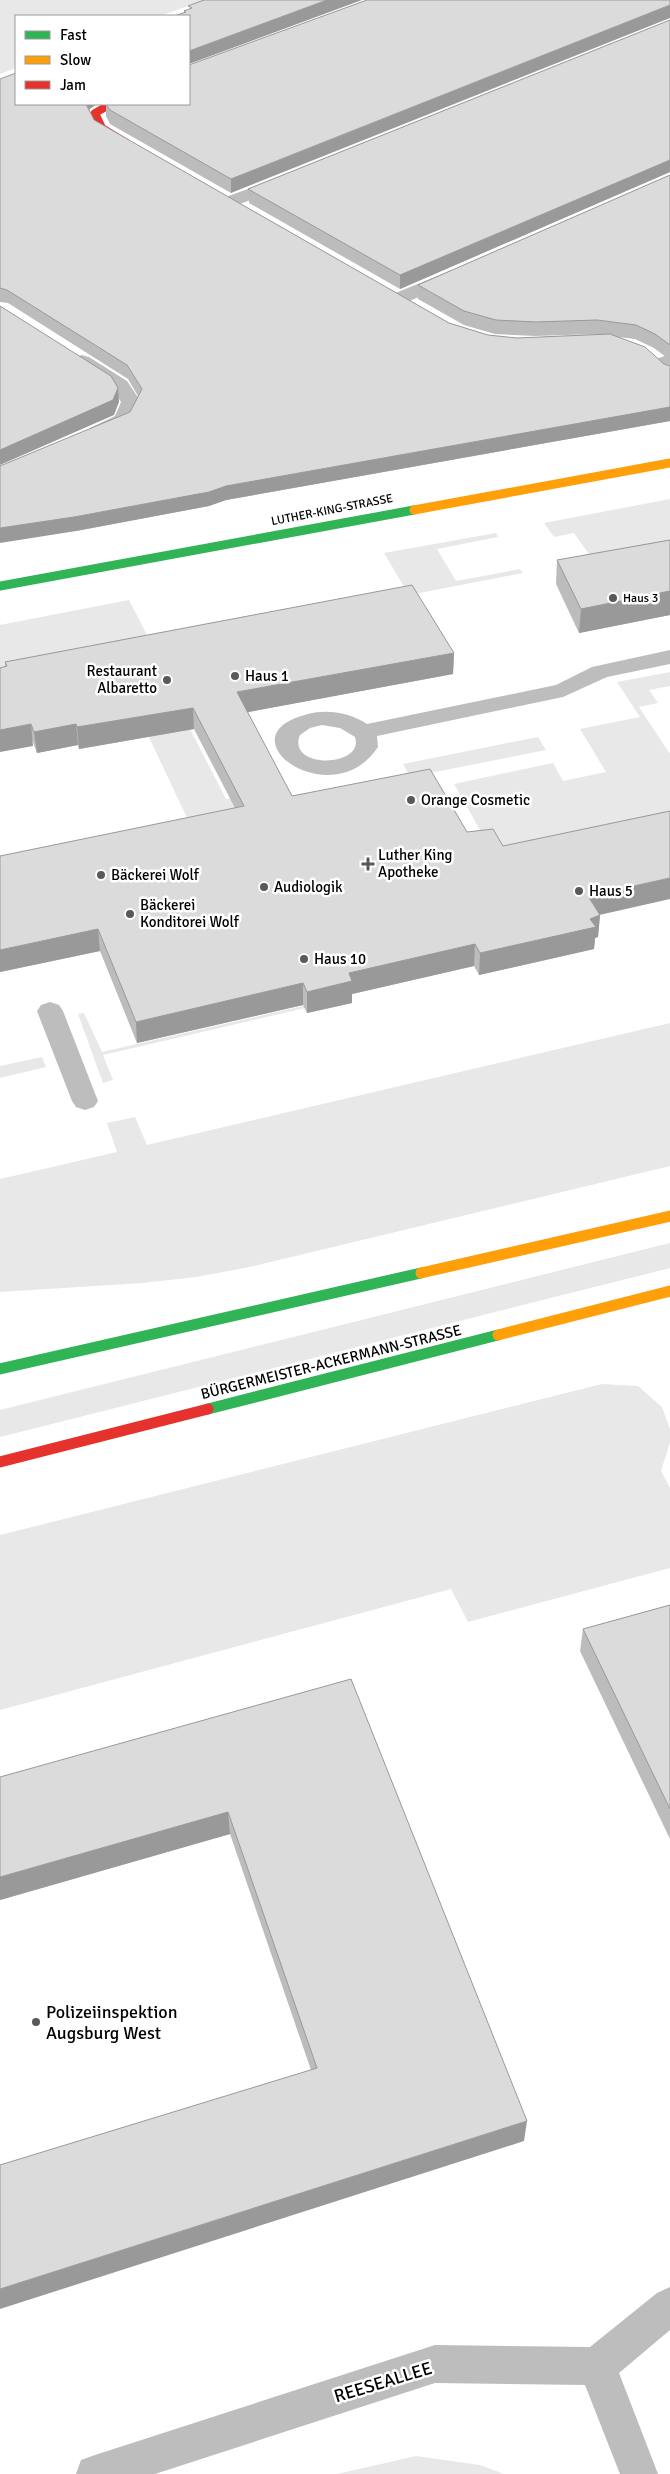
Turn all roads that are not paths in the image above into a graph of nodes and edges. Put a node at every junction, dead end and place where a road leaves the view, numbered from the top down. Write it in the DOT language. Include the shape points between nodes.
graph roads {
  1 [pos="109,105"];
  2 [pos="135,148"];
  3 [pos="302,173"];
  4 [pos="224,200"];
  5 [pos="246,212"];
  6 [pos="471,267"];
  7 [pos="396,296"];
  8 [pos="416,308"];
  9 [pos="67,352"];
  10 [pos="79,440"];
  11 [pos="670,463"];
  12 [pos="0,586"];
  13 [pos="670,657"];
  14 [pos="363,732"];
  15 [pos="50,1011"];
  16 [pos="85,1101"];
  17 [pos="670,1216"];
  18 [pos="668,1296"];
  19 [pos="0,1369"];
  20 [pos="0,1462"];
  21 [pos="670,2306"];
  22 [pos="597,2366"];
  23 [pos="95,2474"];
  24 [pos="639,2474"];
  1 -- 2 [label="main road" via="95,113 102,128"];
  3 -- 4 [label="street"];
  4 -- 5 [label="main road"];
  6 -- 7 [label="street"];
  7 -- 8 [label="main road"];
  9 -- 10 [label="street" via="120,385 131,402 123,420"];
  11 -- 12 [label="main road, LUTHER-KING-STRASSE"];
  13 -- 14 [label="street" via="600,672 563,690"];
  15 -- 16 [label="street"];
  17 -- 19 [label="main road"];
  18 -- 20 [label="main road, BÜRGERMEISTER-ACKERMANN-STRASSE"];
  21 -- 22 [label="street"];
  22 -- 23 [label="street, REESEALLEE" via="435,2364"];
  22 -- 24 [label="street"];
}
